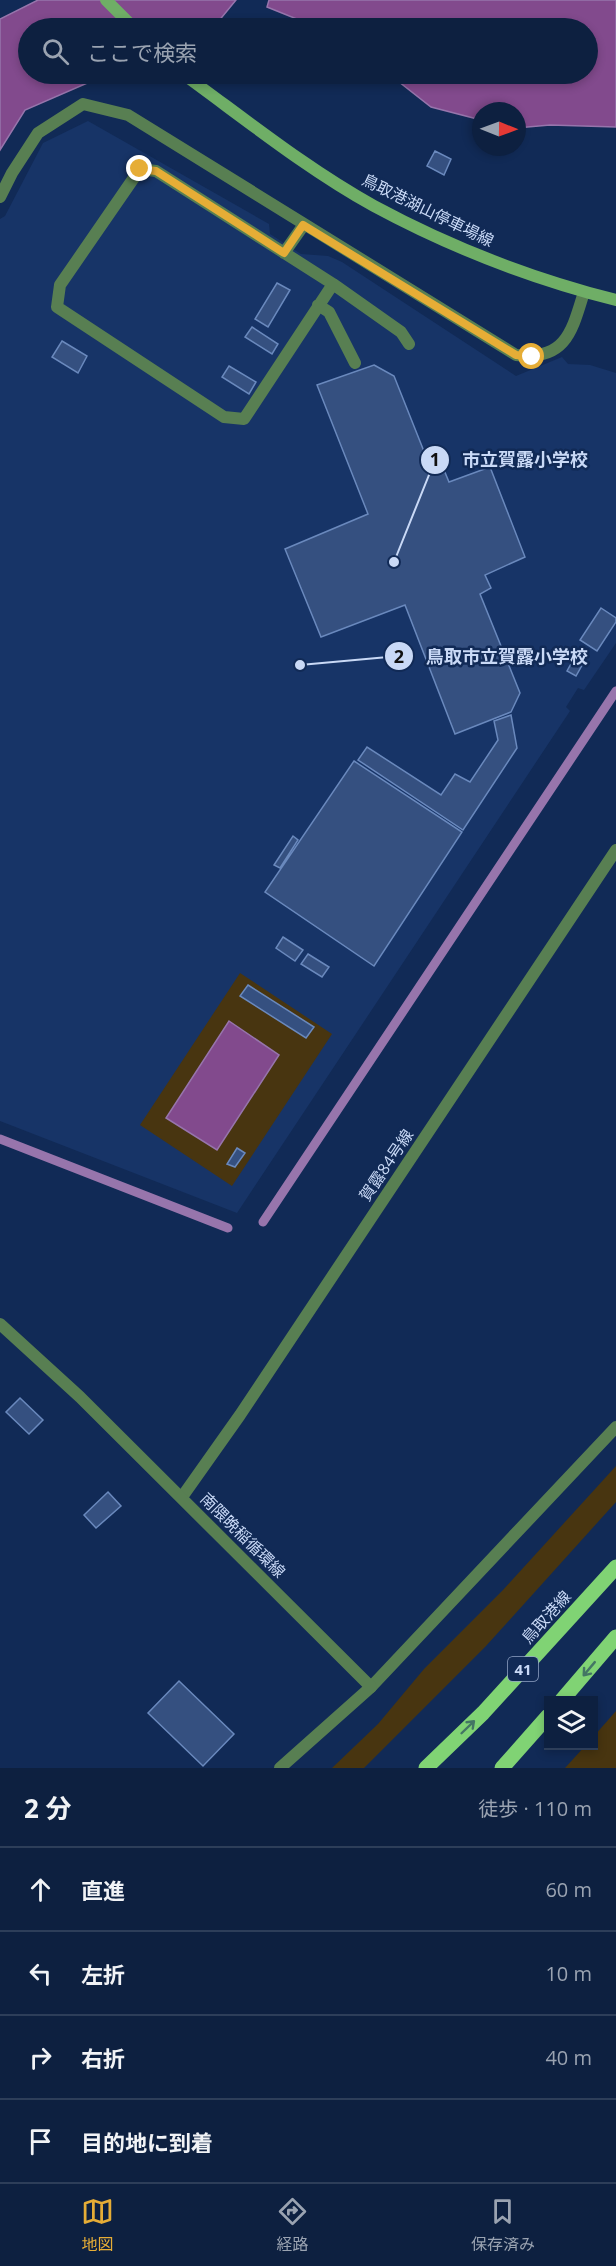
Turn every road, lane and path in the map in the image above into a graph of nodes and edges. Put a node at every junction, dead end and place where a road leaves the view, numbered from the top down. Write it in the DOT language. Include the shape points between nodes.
graph roads {
  1 [pos="106,0"];
  2 [pos="124,18"];
  3 [pos="197,84"];
  4 [pos="0,197"];
  5 [pos="303,225"];
  6 [pos="284,253"];
  7 [pos="333,284"];
  8 [pos="584,292"];
  9 [pos="616,300"];
  10 [pos="318,305"];
  11 [pos="409,344"];
  12 [pos="356,363"];
  13 [pos="616,850"];
  14 [pos="0,1324"];
  15 [pos="616,1427"];
  16 [pos="182,1497"];
  17 [pos="616,1567"];
  18 [pos="616,1637"];
  19 [pos="371,1687"];
  20 [pos="566,1696"];
  21 [pos="544,1722"];
  22 [pos="280,1768"];
  23 [pos="426,1768"];
  24 [pos="502,1768"];
  1 -- 2 [label="main road"];
  3 -- 8 [label="main road, 鳥取港湖山停車場線" via="275,142 374,205 482,256"];
  4 -- 5 [label="street" via="38,133 83,104 128,115"];
  5 -- 6 [label="street"];
  5 -- 8 [label="street" via="516,355 532,357 565,343"];
  6 -- 7 [label="street"];
  6 -- 10 [label="street" via="156,171 140,169 60,285 57,307 224,417 244,419"];
  7 -- 10 [label="street"];
  7 -- 11 [label="street" via="401,333"];
  8 -- 9 [label="main road, 鳥取港湖山停車場線"];
  10 -- 12 [label="street" via="329,312"];
  13 -- 16 [label="street, 賀露84号線"];
  14 -- 16 [label="street, 南隈晩稲循環線"];
  15 -- 19 [label="street"];
  16 -- 19 [label="street, 南隈晩稲循環線"];
  23 -- 17 [label="main road, 鳥取港線 / 41, one-way" via="483,1713"];
  18 -- 20 [label="main road, one-way"];
  19 -- 22 [label="street"];
  21 -- 24 [label="main road"];
}
